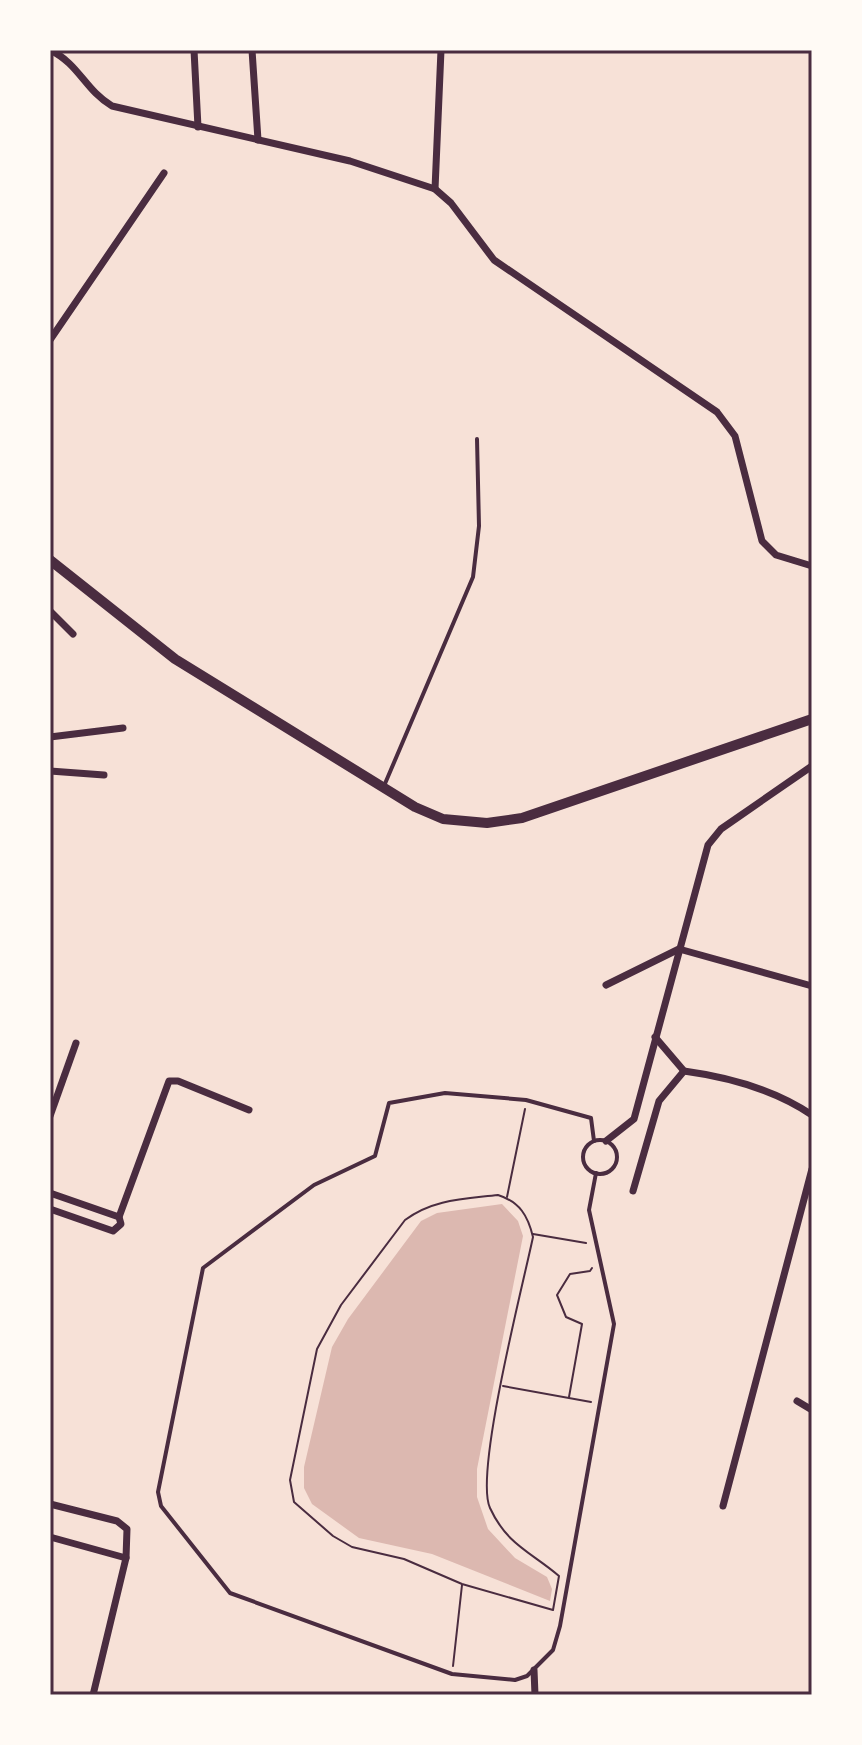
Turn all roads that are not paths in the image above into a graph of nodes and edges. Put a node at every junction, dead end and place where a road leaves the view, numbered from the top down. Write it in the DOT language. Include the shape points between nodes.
graph roads {
  1 [pos="50,50"];
  2 [pos="194,50"];
  3 [pos="252,50"];
  4 [pos="441,50"];
  5 [pos="198,127"];
  6 [pos="258,140"];
  7 [pos="164,173"];
  8 [pos="435,189"];
  9 [pos="50,340"];
  10 [pos="477,439"];
  11 [pos="50,560"];
  12 [pos="812,566"];
  13 [pos="50,611"];
  14 [pos="73,634"];
  15 [pos="812,719"];
  16 [pos="123,728"];
  17 [pos="50,737"];
  18 [pos="812,766"];
  19 [pos="50,771"];
  20 [pos="104,775"];
  21 [pos="384,788"];
  22 [pos="679,949"];
  23 [pos="606,985"];
  24 [pos="812,986"];
  25 [pos="655,1037"];
  26 [pos="76,1043"];
  27 [pos="684,1071"];
  28 [pos="249,1110"];
  29 [pos="812,1115"];
  30 [pos="50,1116"];
  31 [pos="594,1141"];
  32 [pos="606,1141"];
  33 [pos="812,1169"];
  34 [pos="596,1173"];
  35 [pos="633,1191"];
  36 [pos="50,1193"];
  37 [pos="50,1209"];
  38 [pos="119,1217"];
  39 [pos="797,1401"];
  40 [pos="812,1410"];
  41 [pos="50,1504"];
  42 [pos="723,1506"];
  43 [pos="50,1537"];
  44 [pos="126,1558"];
  45 [pos="534,1670"];
  46 [pos="93,1695"];
  47 [pos="535,1695"];
  1 -- 5 [label="street" via="69,60 112,106"];
  2 -- 5 [label="street"];
  3 -- 6 [label="street"];
  4 -- 8 [label="street"];
  5 -- 6 [label="street"];
  6 -- 8 [label="street" via="350,161"];
  7 -- 9 [label="street"];
  8 -- 12 [label="street" via="494,260 717,412 735,436 762,541 776,555"];
  10 -- 21 [label="lane" via="479,526 473,577"];
  11 -- 21 [label="main road" via="175,659"];
  13 -- 14 [label="street"];
  15 -- 21 [label="main road" via="522,818 487,823 443,819"];
  16 -- 17 [label="street"];
  18 -- 22 [label="street" via="721,829 708,845"];
  19 -- 20 [label="street"];
  22 -- 23 [label="street"];
  22 -- 24 [label="street"];
  22 -- 25 [label="street"];
  25 -- 27 [label="street"];
  25 -- 32 [label="street" via="634,1119"];
  26 -- 30 [label="street"];
  27 -- 29 [label="street" via="714,1075 790,1100"];
  27 -- 35 [label="street" via="659,1101"];
  28 -- 38 [label="street" via="169,1081"];
  31 -- 32 [label="lane"];
  31 -- 34 [label="lane" via="583,1159"];
  31 -- 45 [label="lane" via="591,1118 526,1100 445,1093 389,1103 375,1156 314,1185 203,1268 158,1492 161,1506 230,1593 452,1674 515,1680"];
  32 -- 34 [label="lane" via="614,1148 616,1163 609,1171"];
  33 -- 42 [label="street"];
  34 -- 45 [label="lane" via="589,1210 614,1324 560,1626 553,1650"];
  36 -- 38 [label="street"];
  37 -- 38 [label="street" via="113,1231 120,1226"];
  39 -- 40 [label="street"];
  41 -- 44 [label="street" via="117,1521 127,1529"];
  43 -- 44 [label="street"];
  44 -- 46 [label="street"];
  45 -- 47 [label="street"];
}
